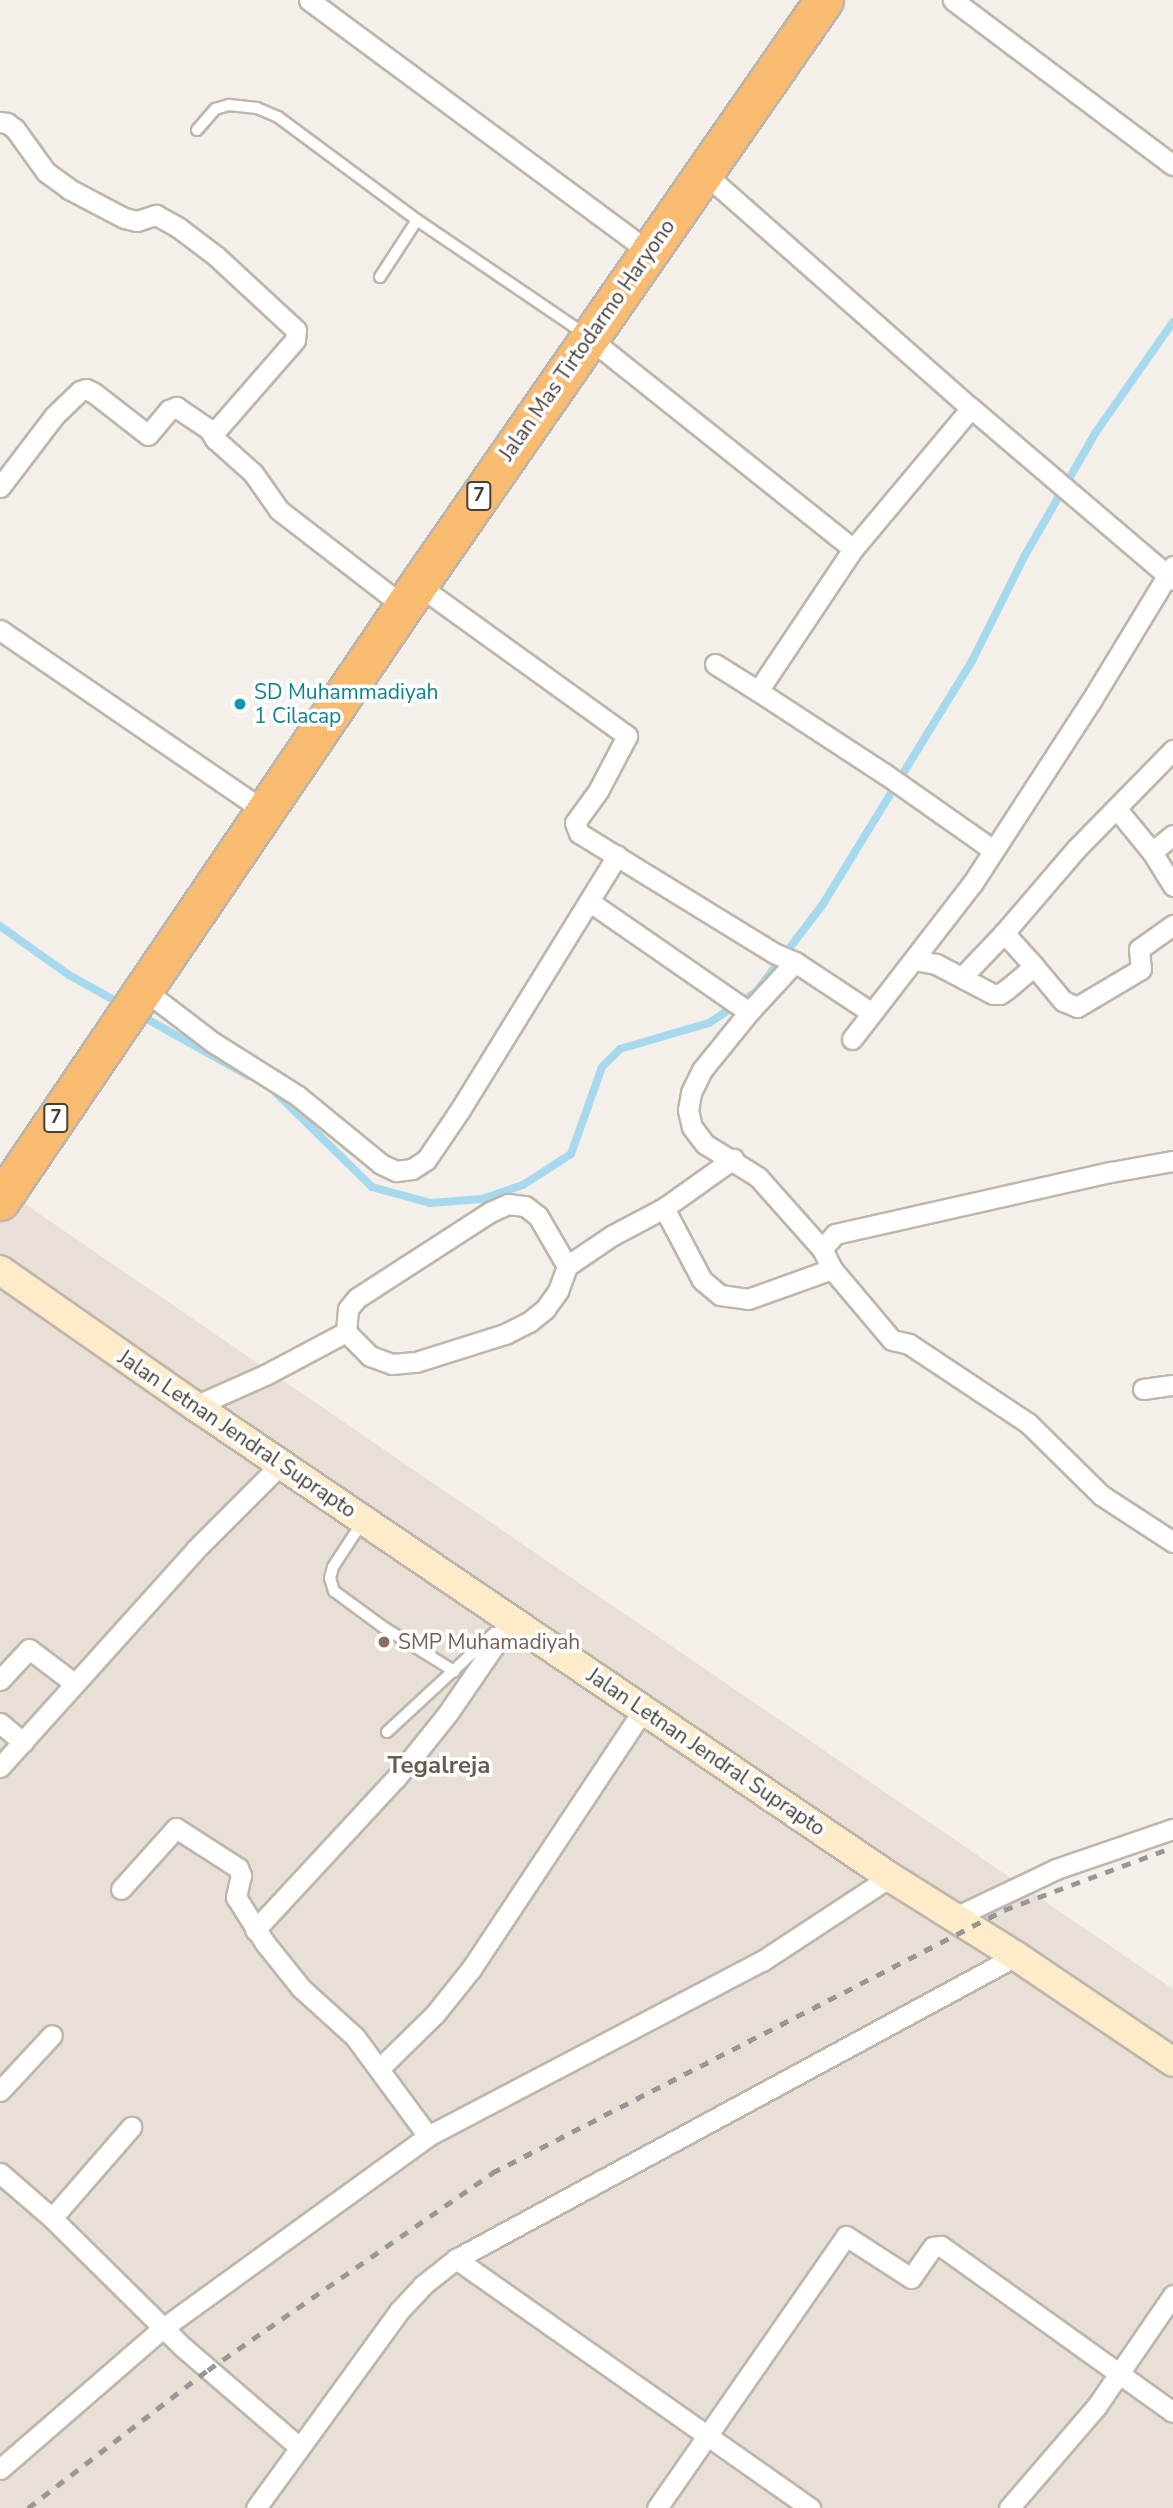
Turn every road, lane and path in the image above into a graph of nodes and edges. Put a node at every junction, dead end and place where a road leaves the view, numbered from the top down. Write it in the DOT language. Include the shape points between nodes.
graph roads {
  1 [pos="309,0"];
  2 [pos="824,0"];
  3 [pos="953,0"];
  4 [pos="0,122"];
  5 [pos="197,130"];
  6 [pos="1173,165"];
  7 [pos="704,173"];
  8 [pos="417,220"];
  9 [pos="647,250"];
  10 [pos="380,276"];
  11 [pos="589,338"];
  12 [pos="971,408"];
  13 [pos="213,434"];
  14 [pos="0,487"];
  15 [pos="853,549"];
  16 [pos="1171,573"];
  17 [pos="410,595"];
  18 [pos="0,630"];
  19 [pos="715,664"];
  20 [pos="758,691"];
  21 [pos="1173,750"];
  22 [pos="1116,808"];
  23 [pos="264,811"];
  24 [pos="1173,835"];
  25 [pos="993,850"];
  26 [pos="1152,852"];
  27 [pos="617,856"];
  28 [pos="1173,886"];
  29 [pos="590,902"];
  30 [pos="1173,925"];
  31 [pos="1004,933"];
  32 [pos="786,959"];
  33 [pos="914,960"];
  34 [pos="1034,966"];
  35 [pos="962,977"];
  36 [pos="141,992"];
  37 [pos="738,1005"];
  38 [pos="872,1013"];
  39 [pos="852,1039"];
  40 [pos="733,1159"];
  41 [pos="1173,1161"];
  42 [pos="0,1201"];
  43 [pos="664,1208"];
  44 [pos="822,1250"];
  45 [pos="566,1268"];
  46 [pos="832,1269"];
  47 [pos="0,1270"];
  48 [pos="346,1332"];
  49 [pos="1173,1385"];
  50 [pos="1143,1389"];
  51 [pos="195,1406"];
  52 [pos="281,1464"];
  53 [pos="364,1521"];
  54 [pos="1173,1542"];
  55 [pos="511,1619"];
  56 [pos="454,1671"];
  57 [pos="0,1679"];
  58 [pos="74,1683"];
  59 [pos="644,1709"];
  60 [pos="0,1723"];
  61 [pos="387,1732"];
  62 [pos="23,1741"];
  63 [pos="0,1767"];
  64 [pos="1173,1829"];
  65 [pos="890,1877"];
  66 [pos="121,1889"];
  67 [pos="953,1918"];
  68 [pos="255,1930"];
  69 [pos="1016,1956"];
  70 [pos="52,2035"];
  71 [pos="1173,2062"];
  72 [pos="380,2068"];
  73 [pos="0,2091"];
  74 [pos="131,2127"];
  75 [pos="428,2136"];
  76 [pos="0,2173"];
  77 [pos="52,2218"];
  78 [pos="456,2259"];
  79 [pos="1173,2295"];
  80 [pos="163,2328"];
  81 [pos="1121,2374"];
  82 [pos="1173,2412"];
  83 [pos="707,2434"];
  84 [pos="299,2447"];
  85 [pos="3,2461"];
  86 [pos="256,2508"];
  87 [pos="657,2508"];
  88 [pos="810,2508"];
  89 [pos="1009,2508"];
  1 -- 9 [label="street"];
  2 -- 7 [label="highway, Jalan Mas Tirtodarmo Haryono / 7"];
  3 -- 6 [label="street"];
  4 -- 13 [label="street" via="15,130 46,172 69,188 124,218 137,221 156,215 179,228 296,330 295,340"];
  5 -- 8 [label="lane" via="215,108 257,108 278,117"];
  7 -- 9 [label="highway, Jalan Mas Tirtodarmo Haryono / 7"];
  7 -- 12 [label="street"];
  8 -- 10 [label="lane"];
  8 -- 11 [label="lane"];
  9 -- 11 [label="highway, Jalan Mas Tirtodarmo Haryono / 7"];
  11 -- 15 [label="street"];
  11 -- 17 [label="highway, Jalan Mas Tirtodarmo Haryono / 7"];
  12 -- 15 [label="street"];
  12 -- 16 [label="street"];
  13 -- 14 [label="street" via="173,407 148,435 86,388 61,408"];
  13 -- 17 [label="street" via="253,472 279,510"];
  15 -- 20 [label="street"];
  16 -- 25 [label="street"];
  17 -- 23 [label="highway, Jalan Mas Tirtodarmo Haryono / 7"];
  17 -- 27 [label="street" via="627,736 575,823 579,833"];
  18 -- 23 [label="street"];
  19 -- 20 [label="street"];
  20 -- 25 [label="street"];
  21 -- 22 [label="street"];
  22 -- 26 [label="street"];
  22 -- 31 [label="street"];
  23 -- 36 [label="highway, Jalan Mas Tirtodarmo Haryono / 7"];
  24 -- 26 [label="street"];
  25 -- 33 [label="street"];
  26 -- 28 [label="street"];
  27 -- 29 [label="street"];
  27 -- 32 [label="street"];
  29 -- 36 [label="street" via="456,1116 426,1160 412,1169 396,1171 381,1164 307,1103"];
  29 -- 37 [label="street"];
  30 -- 34 [label="street" via="1139,949 1140,969 1076,1007 1063,1001"];
  31 -- 34 [label="street"];
  31 -- 35 [label="street"];
  32 -- 37 [label="street"];
  32 -- 38 [label="street"];
  33 -- 35 [label="street" via="936,964"];
  33 -- 38 [label="street"];
  34 -- 35 [label="street" via="1000,994"];
  36 -- 42 [label="highway, 7"];
  37 -- 40 [label="street" via="691,1093 688,1110 692,1127 705,1144"];
  38 -- 39 [label="street"];
  40 -- 43 [label="street"];
  40 -- 44 [label="street" via="758,1177"];
  41 -- 44 [label="street" via="835,1234"];
  43 -- 45 [label="street" via="613,1235"];
  43 -- 46 [label="street" via="702,1280 720,1295 748,1299"];
  44 -- 46 [label="street"];
  45 -- 48 [label="street" via="545,1309 505,1334 416,1362 392,1364 370,1356"];
  45 -- 48 [label="street" via="538,1216 525,1206 508,1204 357,1298 348,1309"];
  46 -- 54 [label="street" via="892,1340 909,1344 1028,1423 1101,1495"];
  47 -- 51 [label="main road, Jalan Letnan Jendral Suprapto"];
  48 -- 51 [label="street"];
  49 -- 50 [label="street"];
  51 -- 52 [label="main road, Jalan Letnan Jendral Suprapto"];
  52 -- 53 [label="main road, Jalan Letnan Jendral Suprapto"];
  52 -- 58 [label="street"];
  53 -- 55 [label="main road, Jalan Letnan Jendral Suprapto"];
  53 -- 56 [label="lane" via="333,1567 334,1591"];
  55 -- 56 [label="lane"];
  55 -- 59 [label="main road, Jalan Letnan Jendral Suprapto"];
  55 -- 68 [label="street" via="448,1713 396,1778"];
  56 -- 61 [label="lane"];
  57 -- 58 [label="street" via="29,1649"];
  58 -- 62 [label="street"];
  59 -- 65 [label="main road, Jalan Letnan Jendral Suprapto"];
  59 -- 72 [label="street" via="471,1969 435,2014"];
  60 -- 62 [label="street"];
  62 -- 63 [label="street"];
  64 -- 67 [label="street" via="1056,1870"];
  65 -- 67 [label="main road, Jalan Letnan Jendral Suprapto"];
  65 -- 75 [label="street" via="762,1961"];
  66 -- 68 [label="street" via="172,1830 180,1830 238,1868 236,1897"];
  67 -- 69 [label="main road, Jalan Letnan Jendral Suprapto"];
  68 -- 72 [label="street" via="301,1988 355,2037"];
  69 -- 71 [label="main road, Jalan Letnan Jendral Suprapto"];
  69 -- 78 [label="street"];
  70 -- 73 [label="street"];
  72 -- 75 [label="street"];
  74 -- 77 [label="street"];
  75 -- 80 [label="street"];
  76 -- 77 [label="street"];
  77 -- 80 [label="street"];
  78 -- 83 [label="street"];
  78 -- 84 [label="street" via="399,2311"];
  79 -- 81 [label="street"];
  80 -- 84 [label="street"];
  80 -- 85 [label="street"];
  81 -- 82 [label="street"];
  81 -- 83 [label="street" via="941,2246 933,2247 911,2278 846,2236"];
  81 -- 89 [label="street"];
  83 -- 87 [label="street"];
  83 -- 88 [label="street"];
  84 -- 86 [label="street"];
}
